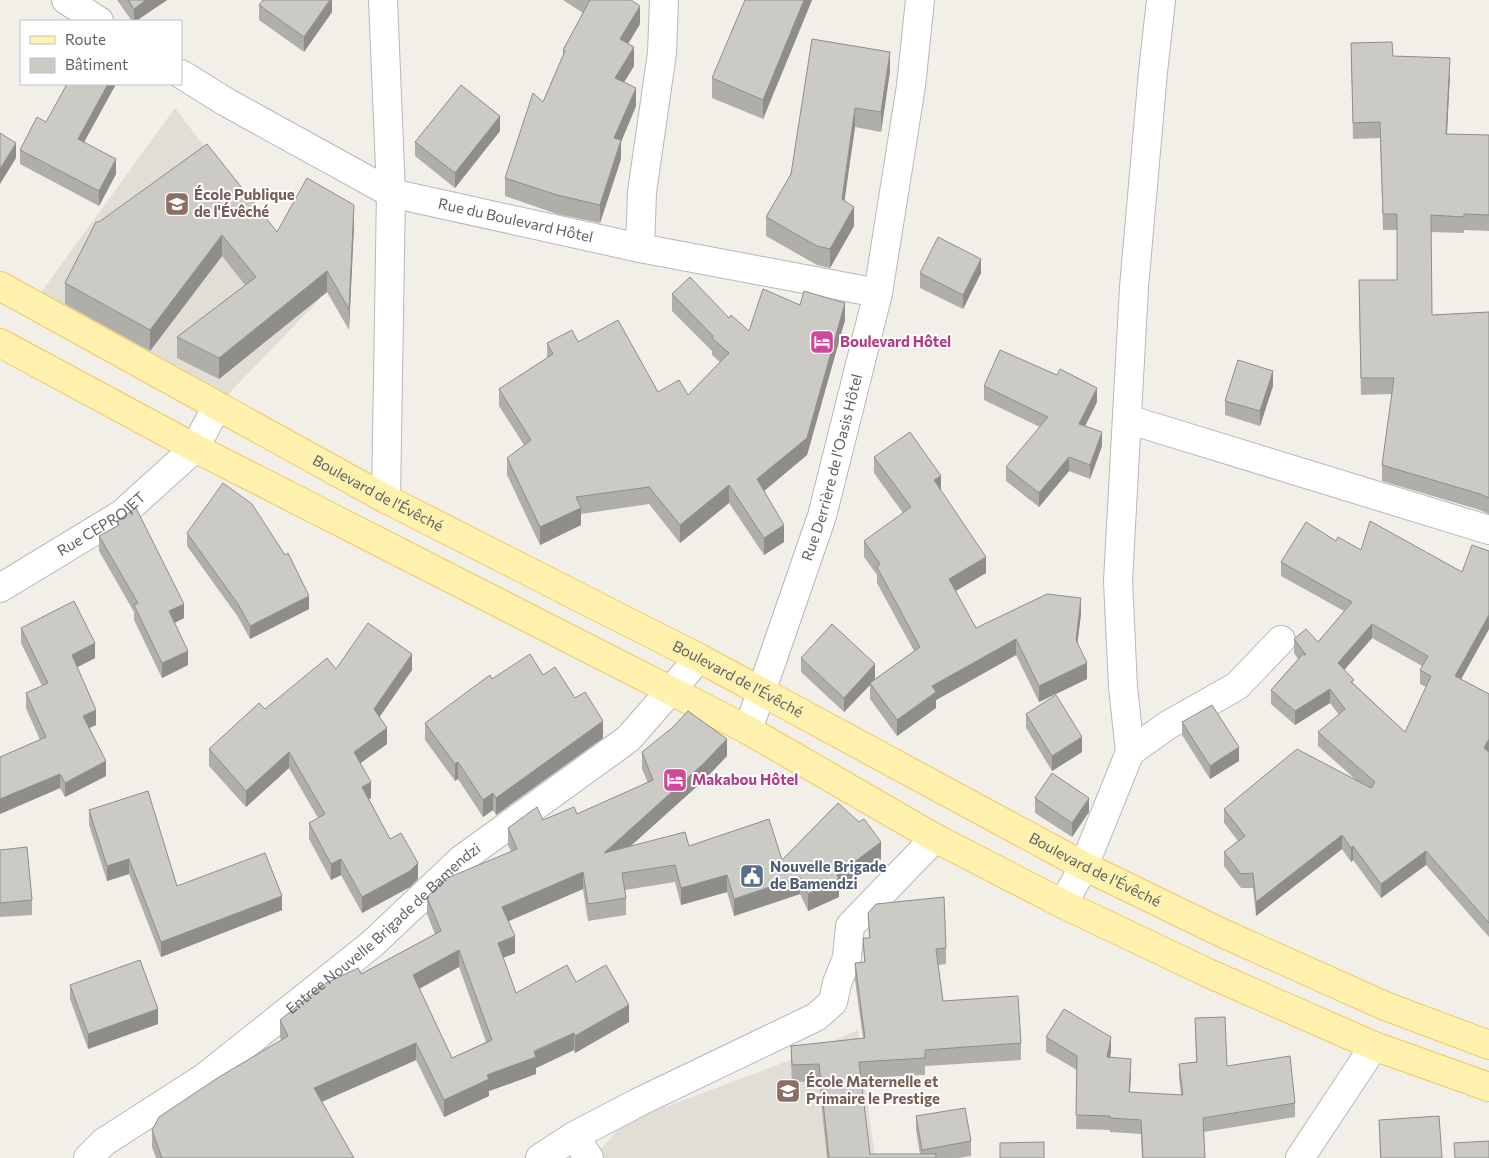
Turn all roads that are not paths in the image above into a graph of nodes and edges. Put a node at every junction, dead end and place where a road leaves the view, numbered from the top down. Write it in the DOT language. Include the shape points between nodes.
graph roads {
  1 [pos="66,0"];
  2 [pos="383,0"];
  3 [pos="664,0"];
  4 [pos="920,0"];
  5 [pos="1161,0"];
  6 [pos="97,20"];
  7 [pos="182,75"];
  8 [pos="391,193"];
  9 [pos="640,248"];
  10 [pos="0,286"];
  11 [pos="878,293"];
  12 [pos="0,343"];
  13 [pos="217,406"];
  14 [pos="1126,419"];
  15 [pos="195,448"];
  16 [pos="386,499"];
  17 [pos="1489,530"];
  18 [pos="0,588"];
  19 [pos="1280,640"];
  20 [pos="699,658"];
  21 [pos="671,692"];
  22 [pos="761,692"];
  23 [pos="748,730"];
  24 [pos="1130,752"];
  25 [pos="935,838"];
  26 [pos="1084,866"];
  27 [pos="1063,904"];
  28 [pos="1489,1045"];
  29 [pos="1374,1046"];
  30 [pos="1489,1087"];
  31 [pos="582,1147"];
  32 [pos="87,1158"];
  33 [pos="540,1158"];
  34 [pos="1300,1158"];
  1 -- 6 [label="street"];
  2 -- 8 [label="street"];
  3 -- 9 [label="street" via="662,53 642,192"];
  4 -- 11 [label="street, Rue Derrière de l'Oasis Hôtel"];
  5 -- 14 [label="street" via="1135,277"];
  7 -- 8 [label="street, Rue du Boulevard Hôtel"];
  8 -- 9 [label="street, Rue du Boulevard Hôtel"];
  8 -- 16 [label="street"];
  9 -- 11 [label="street, Rue du Boulevard Hôtel"];
  10 -- 13 [label="main road, Boulevard de l'Évêché"];
  11 -- 22 [label="street, Rue Derrière de l'Oasis Hôtel" via="822,516"];
  12 -- 15 [label="main road"];
  13 -- 15 [label="street"];
  13 -- 16 [label="main road, Boulevard de l'Évêché"];
  14 -- 17 [label="street"];
  14 -- 24 [label="street" via="1118,582"];
  15 -- 18 [label="street, Rue CEPROJET" via="122,514"];
  15 -- 21 [label="main road"];
  16 -- 20 [label="main road, Boulevard de l'Évêché"];
  19 -- 24 [label="street" via="1237,686 1168,725"];
  20 -- 21 [label="street, Entree Nouvelle Brigade de Bamendzi"];
  20 -- 22 [label="main road, Boulevard de l'Évêché"];
  21 -- 23 [label="main road"];
  21 -- 32 [label="street, Entree Nouvelle Brigade de Bamendzi" via="628,738 462,859 372,944 305,999 205,1077 104,1142"];
  22 -- 23 [label="street, Rue Derrière de l'Oasis Hôtel"];
  22 -- 26 [label="main road, Boulevard de l'Évêché"];
  23 -- 25 [label="main road"];
  24 -- 26 [label="street"];
  25 -- 27 [label="main road"];
  25 -- 31 [label="street" via="850,926 847,958 833,1002 816,1017 639,1102"];
  26 -- 27 [label="street"];
  26 -- 28 [label="main road, Boulevard de l'Évêché" via="1385,1006"];
  27 -- 29 [label="main road" via="1208,973"];
  29 -- 30 [label="main road"];
  29 -- 34 [label="street"];
  31 -- 33 [label="street"];
}
